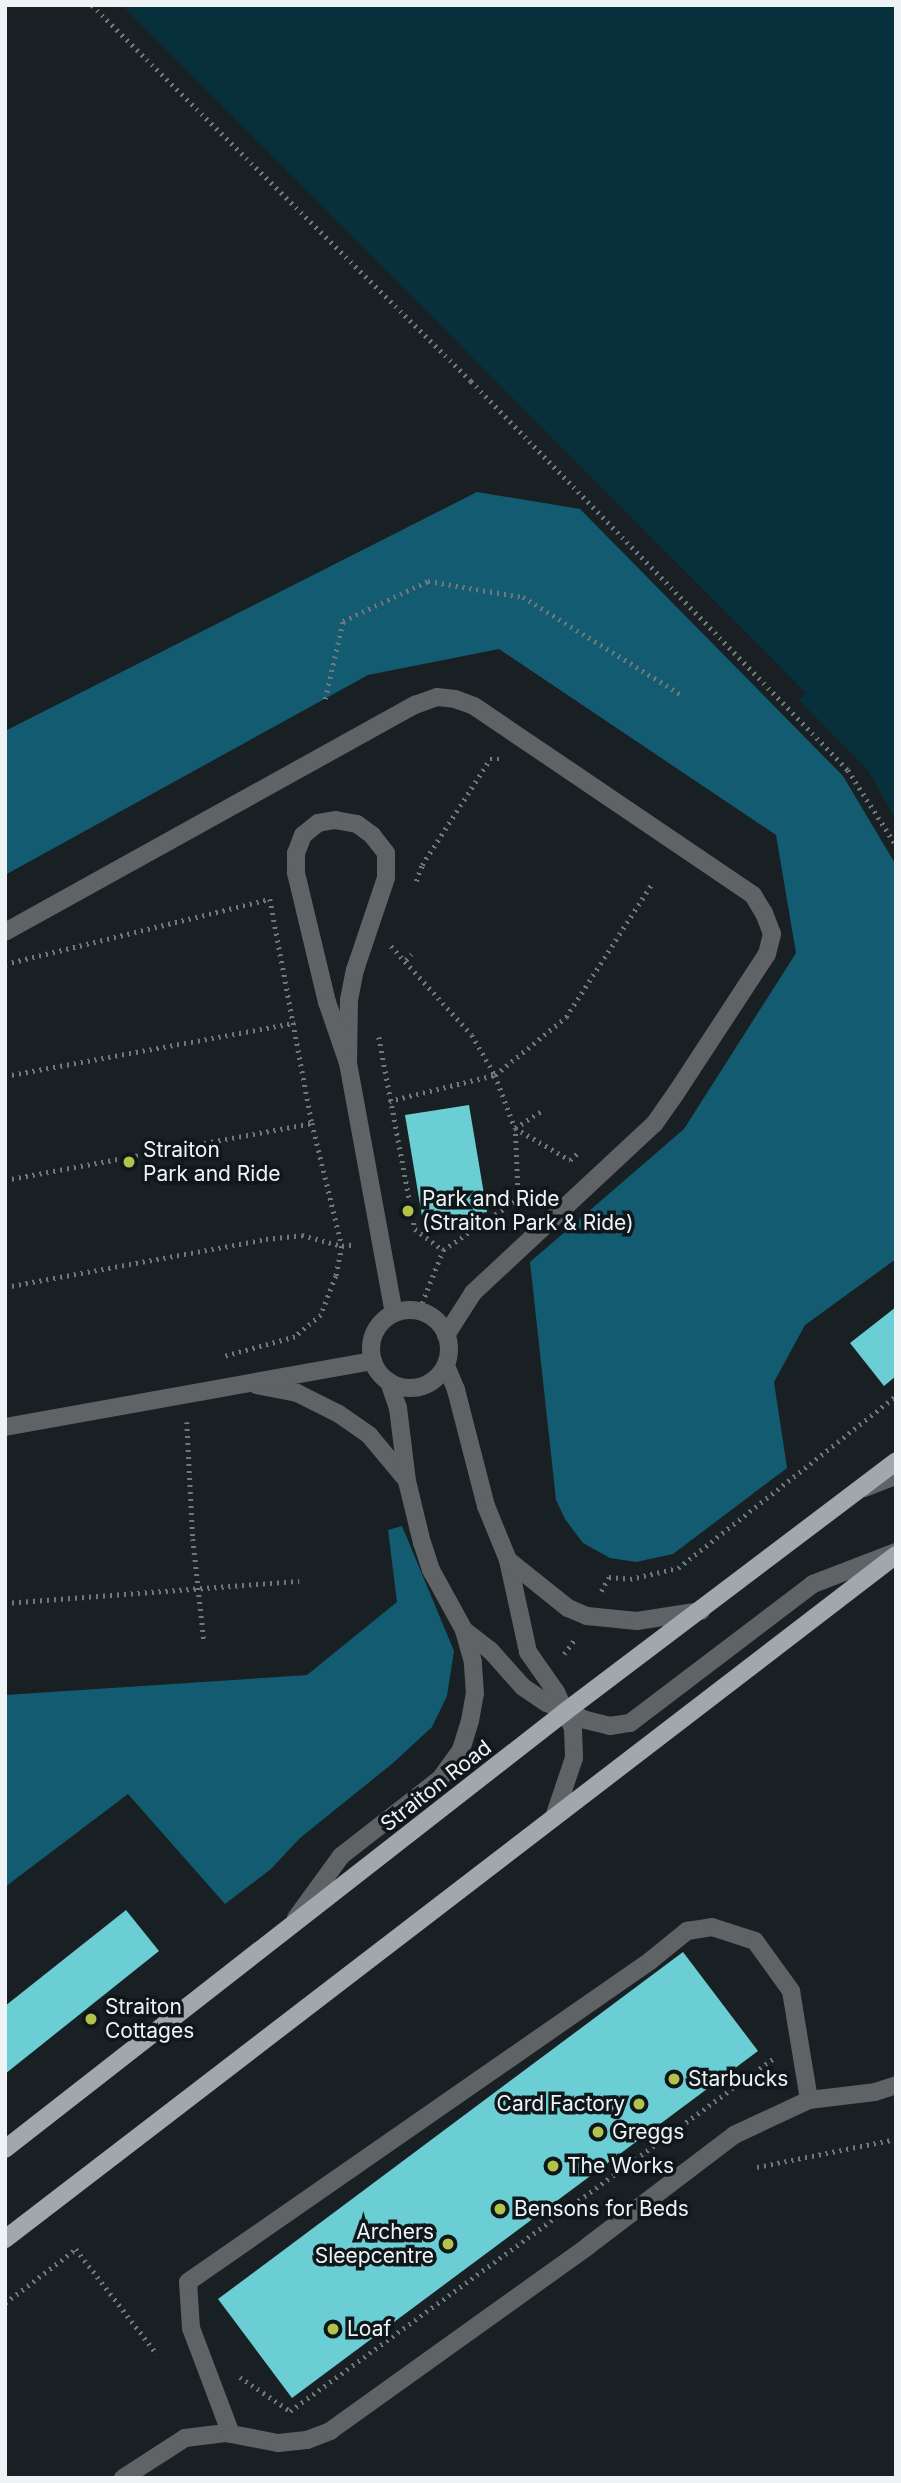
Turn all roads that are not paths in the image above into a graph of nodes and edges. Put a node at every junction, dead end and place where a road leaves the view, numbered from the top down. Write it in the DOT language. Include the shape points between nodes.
graph roads {
  1 [pos="5,932"];
  2 [pos="348,1063"];
  3 [pos="394,1313"];
  4 [pos="446,1335"];
  5 [pos="373,1361"];
  6 [pos="446,1366"];
  7 [pos="389,1382"];
  8 [pos="244,1383"];
  9 [pos="5,1427"];
  10 [pos="896,1461"];
  11 [pos="896,1476"];
  12 [pos="407,1481"];
  13 [pos="857,1491"];
  14 [pos="896,1553"];
  15 [pos="508,1559"];
  16 [pos="701,1611"];
  17 [pos="464,1630"];
  18 [pos="566,1712"];
  19 [pos="555,1814"];
  20 [pos="288,1930"];
  21 [pos="896,2085"];
  22 [pos="809,2100"];
  23 [pos="5,2150"];
  24 [pos="5,2239"];
  25 [pos="231,2434"];
  26 [pos="123,2478"];
  1 -- 4 [label="street" via="437,697 474,706 752,895 772,934 767,954 654,1124 473,1293"];
  2 -- 2 [label="street" via="327,1002 296,873 296,853 303,835 318,823 335,820 357,824 386,853 386,878 349,1000"];
  2 -- 3 [label="street"];
  3 -- 4 [label="street" via="419,1311 440,1324"];
  3 -- 5 [label="street" via="375,1331"];
  4 -- 6 [label="street"];
  5 -- 7 [label="street"];
  5 -- 8 [label="street"];
  6 -- 7 [label="street" via="424,1386"];
  6 -- 15 [label="street" via="486,1506"];
  7 -- 12 [label="street" via="398,1408"];
  8 -- 9 [label="street"];
  8 -- 12 [label="street" via="298,1393 339,1414 369,1436"];
  10 -- 13 [label="main road, Straiton Road"];
  11 -- 13 [label="street"];
  12 -- 17 [label="street" via="431,1570"];
  13 -- 16 [label="main road, Straiton Road"];
  14 -- 18 [label="street" via="813,1584 630,1723 610,1726"];
  14 -- 19 [label="main road"];
  15 -- 16 [label="street" via="568,1608 587,1616 637,1621"];
  15 -- 18 [label="street" via="528,1652"];
  16 -- 18 [label="main road, Straiton Road"];
  17 -- 18 [label="street" via="490,1650 523,1687"];
  17 -- 20 [label="street" via="473,1662 475,1695 461,1750 440,1779 341,1856"];
  18 -- 19 [label="street" via="573,1728 574,1758"];
  18 -- 20 [label="main road, Straiton Road"];
  19 -- 24 [label="main road"];
  20 -- 23 [label="main road, Straiton Road"];
  21 -- 22 [label="street"];
  22 -- 25 [label="street" via="734,2135 330,2431 307,2440 278,2443"];
  22 -- 25 [label="street" via="791,1991 755,1941 712,1927 687,1931 188,2282 191,2328"];
  25 -- 26 [label="street" via="185,2438"];
}
